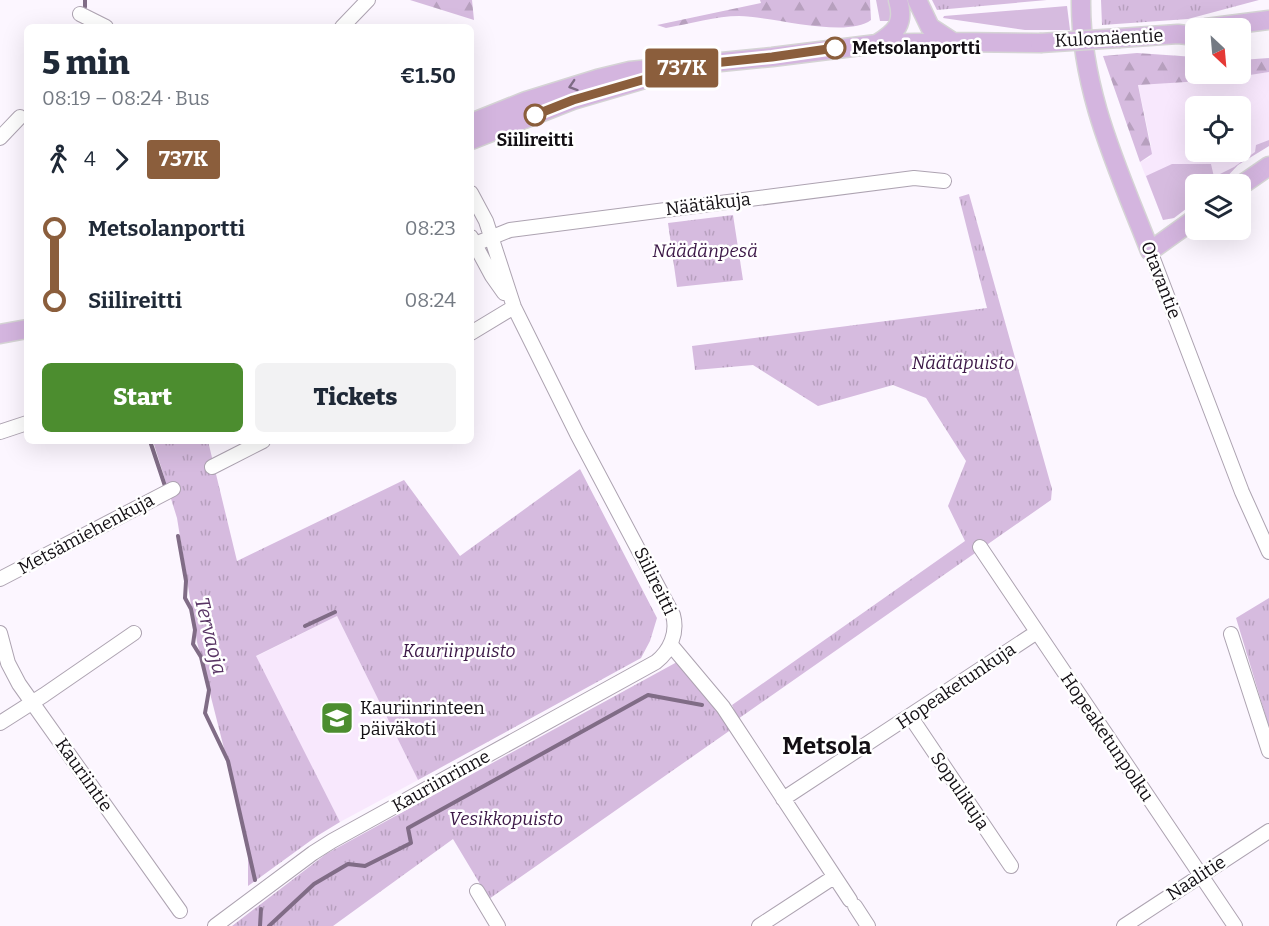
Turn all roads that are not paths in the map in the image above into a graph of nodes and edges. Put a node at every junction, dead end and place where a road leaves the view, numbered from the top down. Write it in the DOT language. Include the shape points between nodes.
graph roads {
  1 [pos="368,0"];
  2 [pos="898,0"];
  3 [pos="917,0"];
  4 [pos="1081,0"];
  5 [pos="80,14"];
  6 [pos="1269,20"];
  7 [pos="1251,22"];
  8 [pos="100,24"];
  9 [pos="345,24"];
  10 [pos="1269,30"];
  11 [pos="1251,31"];
  12 [pos="1185,33"];
  13 [pos="953,42"];
  14 [pos="1040,43"];
  15 [pos="877,44"];
  16 [pos="772,57"];
  17 [pos="694,65"];
  18 [pos="20,117"];
  19 [pos="474,122"];
  20 [pos="0,138"];
  21 [pos="474,139"];
  22 [pos="1269,166"];
  23 [pos="1251,178"];
  24 [pos="944,181"];
  25 [pos="474,199"];
  26 [pos="1185,226"];
  27 [pos="491,236"];
  28 [pos="474,240"];
  29 [pos="474,242"];
  30 [pos="1150,251"];
  31 [pos="514,307"];
  32 [pos="24,330"];
  33 [pos="474,331"];
  34 [pos="0,334"];
  35 [pos="24,424"];
  36 [pos="0,432"];
  37 [pos="257,444"];
  38 [pos="212,467"];
  39 [pos="173,489"];
  40 [pos="980,547"];
  41 [pos="1269,552"];
  42 [pos="0,579"];
  43 [pos="1037,632"];
  44 [pos="0,633"];
  45 [pos="134,633"];
  46 [pos="1231,634"];
  47 [pos="671,645"];
  48 [pos="32,702"];
  49 [pos="910,716"];
  50 [pos="0,723"];
  51 [pos="1269,751"];
  52 [pos="783,799"];
  53 [pos="1269,831"];
  54 [pos="1011,866"];
  55 [pos="1200,875"];
  56 [pos="834,877"];
  57 [pos="477,891"];
  58 [pos="180,911"];
  59 [pos="215,926"];
  60 [pos="498,926"];
  61 [pos="759,926"];
  62 [pos="868,926"];
  63 [pos="1124,926"];
  64 [pos="1235,926"];
  1 -- 9 [label="street"];
  2 -- 15 [label="main road" via="898,27"];
  3 -- 13 [label="main road" via="930,27"];
  4 -- 30 [label="main road, Otavantie" via="1084,53 1094,100"];
  5 -- 8 [label="street"];
  6 -- 7 [label="main road"];
  10 -- 11 [label="main road"];
  12 -- 14 [label="main road, Kulomäentie, bridge"];
  13 -- 14 [label="main road, Kulomäentie"];
  13 -- 15 [label="main road, Kulomäentie"];
  14 -- 16 [label="main road, Kulomäentie" via="944,52"];
  15 -- 16 [label="main road, Kulomäentie"];
  16 -- 17 [label="main road, Kulomäentie"];
  17 -- 19 [label="main road, Kulomäentie, one-way" via="630,71 597,79"];
  17 -- 21 [label="main road, Kulomäentie" via="573,100"];
  18 -- 20 [label="street"];
  22 -- 23 [label="main road"];
  24 -- 27 [label="street, Näätäkuja" via="914,178 845,186 510,230"];
  25 -- 27 [label="street, Siilireitti"];
  26 -- 30 [label="main road"];
  27 -- 28 [label="street, Näätäkuja"];
  27 -- 31 [label="street, Siilireitti"];
  29 -- 31 [label="street, Siilireitti"];
  30 -- 41 [label="street, Otavantie" via="1242,492"];
  31 -- 33 [label="street"];
  31 -- 47 [label="street, Siilireitti" via="673,615"];
  32 -- 34 [label="main road"];
  35 -- 36 [label="street"];
  37 -- 38 [label="street"];
  39 -- 42 [label="street, Metsämiehenkuja"];
  40 -- 43 [label="street, Hopeaketunpolku"];
  43 -- 49 [label="street, Hopeaketunkuja"];
  43 -- 55 [label="street, Hopeaketunpolku"];
  44 -- 48 [label="street, Kauriintie" via="11,671"];
  45 -- 48 [label="street"];
  46 -- 51 [label="street"];
  47 -- 52 [label="street" via="723,707"];
  47 -- 59 [label="street, Kauriinrinne" via="656,662 313,853"];
  48 -- 50 [label="street"];
  48 -- 58 [label="street, Kauriintie"];
  49 -- 52 [label="street, Hopeaketunkuja"];
  49 -- 54 [label="street, Sopulikuja"];
  52 -- 56 [label="street"];
  53 -- 55 [label="street, Naalitie"];
  55 -- 63 [label="street, Naalitie"];
  55 -- 64 [label="street, Hopeaketunpolku"];
  56 -- 61 [label="street"];
  56 -- 62 [label="street"];
  57 -- 60 [label="street"];
}
